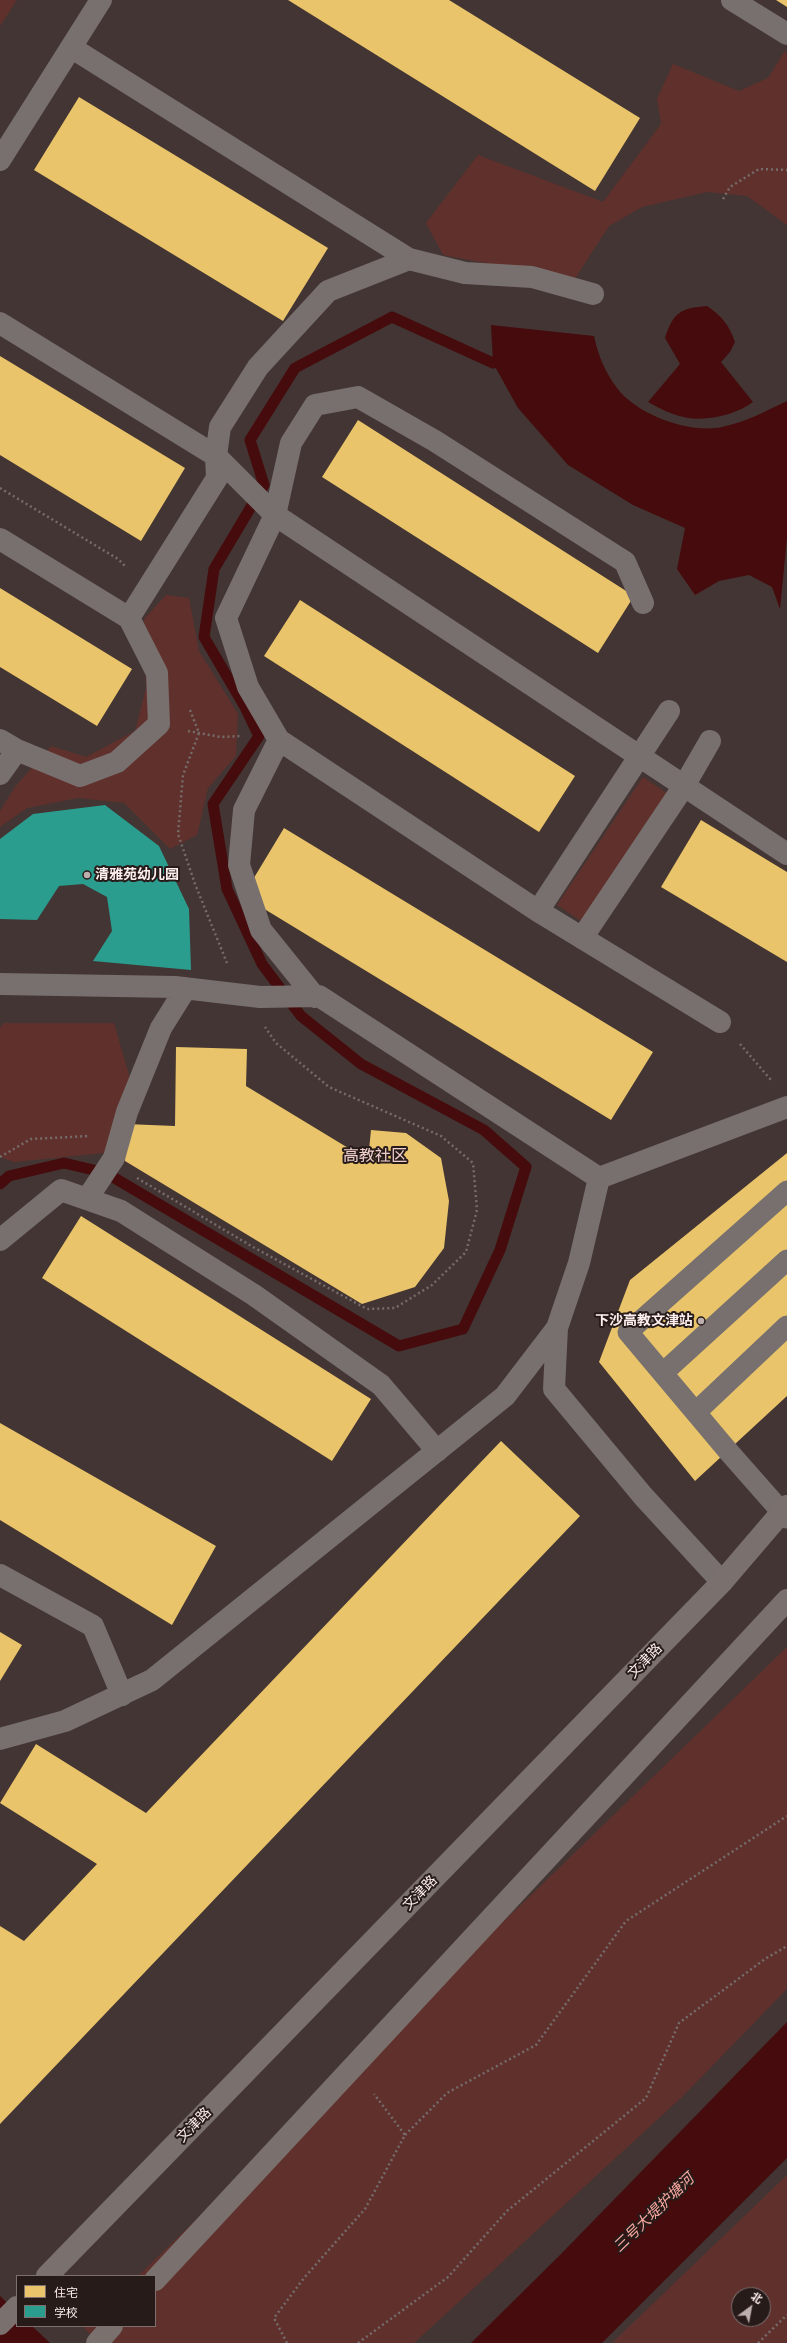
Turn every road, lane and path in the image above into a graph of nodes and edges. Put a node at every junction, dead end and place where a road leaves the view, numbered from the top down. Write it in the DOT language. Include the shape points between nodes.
graph roads {
  1 [pos="101,0"];
  2 [pos="732,0"];
  3 [pos="787,34"];
  4 [pos="72,48"];
  5 [pos="0,160"];
  6 [pos="787,170"];
  7 [pos="723,199"];
  8 [pos="409,259"];
  9 [pos="593,294"];
  10 [pos="0,323"];
  11 [pos="216,456"];
  12 [pos="275,515"];
  13 [pos="0,539"];
  14 [pos="642,603"];
  15 [pos="129,618"];
  16 [pos="669,711"];
  17 [pos="159,724"];
  18 [pos="240,736"];
  19 [pos="279,740"];
  20 [pos="710,741"];
  21 [pos="8,745"];
  22 [pos="640,757"];
  23 [pos="0,774"];
  24 [pos="684,786"];
  25 [pos="787,854"];
  26 [pos="538,911"];
  27 [pos="582,938"];
  28 [pos="0,984"];
  29 [pos="186,988"];
  30 [pos="314,996"];
  31 [pos="720,1022"];
  32 [pos="777,1086"];
  33 [pos="787,1107"];
  34 [pos="598,1178"];
  35 [pos="787,1191"];
  36 [pos="89,1196"];
  37 [pos="0,1240"];
  38 [pos="787,1260"];
  39 [pos="787,1326"];
  40 [pos="557,1328"];
  41 [pos="664,1372"];
  42 [pos="696,1412"];
  43 [pos="437,1451"];
  44 [pos="785,1512"];
  45 [pos="0,1575"];
  46 [pos="722,1582"];
  47 [pos="787,1600"];
  48 [pos="122,1695"];
  49 [pos="0,1739"];
  50 [pos="787,1816"];
  51 [pos="787,1946"];
  52 [pos="374,2094"];
  53 [pos="405,2135"];
  54 [pos="48,2275"];
  55 [pos="156,2279"];
  56 [pos="16,2308"];
  57 [pos="787,2315"];
  58 [pos="0,2324"];
  59 [pos="111,2327"];
  60 [pos="97,2343"];
  61 [pos="287,2343"];
  62 [pos="358,2343"];
  63 [pos="758,2343"];
  1 -- 4 [label="street"];
  2 -- 3 [label="street"];
  4 -- 5 [label="street"];
  4 -- 8 [label="street"];
  6 -- 7 [label="path" via="759,169 730,187"];
  8 -- 9 [label="street" via="465,273 532,277"];
  8 -- 11 [label="street" via="328,291 258,367 220,427"];
  10 -- 11 [label="street"];
  11 -- 12 [label="street"];
  11 -- 15 [label="street" via="217,478"];
  12 -- 14 [label="street" via="291,443 315,405 358,397 434,441 626,562"];
  12 -- 19 [label="street" via="226,618 248,687"];
  12 -- 22 [label="street"];
  13 -- 15 [label="street"];
  15 -- 17 [label="street" via="157,672"];
  16 -- 22 [label="street"];
  17 -- 18 [label="path" via="221,737"];
  17 -- 21 [label="street" via="117,762 80,776"];
  19 -- 26 [label="street"];
  19 -- 30 [label="street" via="244,810 239,865 261,930"];
  20 -- 24 [label="street"];
  21 -- 23 [label="street"];
  22 -- 24 [label="street"];
  22 -- 26 [label="street"];
  24 -- 25 [label="street"];
  24 -- 27 [label="street"];
  26 -- 27 [label="street"];
  27 -- 31 [label="street"];
  28 -- 29 [label="street"];
  29 -- 30 [label="street" via="260,998"];
  29 -- 36 [label="street" via="161,1028 127,1112 113,1160"];
  30 -- 34 [label="street" via="319,996"];
  31 -- 32 [label="path"];
  33 -- 34 [label="street"];
  34 -- 40 [label="street" via="579,1263"];
  35 -- 41 [label="lane" via="628,1332"];
  36 -- 37 [label="street" via="61,1190"];
  36 -- 43 [label="street" via="121,1211 254,1295 381,1385"];
  38 -- 41 [label="lane"];
  39 -- 42 [label="lane"];
  40 -- 43 [label="street" via="505,1396"];
  40 -- 46 [label="street" via="554,1389 642,1496"];
  41 -- 42 [label="lane"];
  42 -- 44 [label="lane"];
  43 -- 48 [label="street" via="152,1680"];
  44 -- 46 [label="main road, 文津路"];
  45 -- 48 [label="street" via="93,1626"];
  46 -- 54 [label="main road, 文津路"];
  47 -- 55 [label="main road"];
  48 -- 49 [label="street" via="65,1721"];
  50 -- 53 [label="path" via="626,1921 536,2046 447,2093"];
  51 -- 62 [label="path" via="765,1959 679,2023 646,2098 507,2211 448,2277"];
  52 -- 53 [label="path"];
  53 -- 61 [label="path" via="365,2209 304,2278 274,2318"];
  56 -- 58 [label="main road"];
  57 -- 63 [label="path"];
  59 -- 60 [label="main road"];
}
